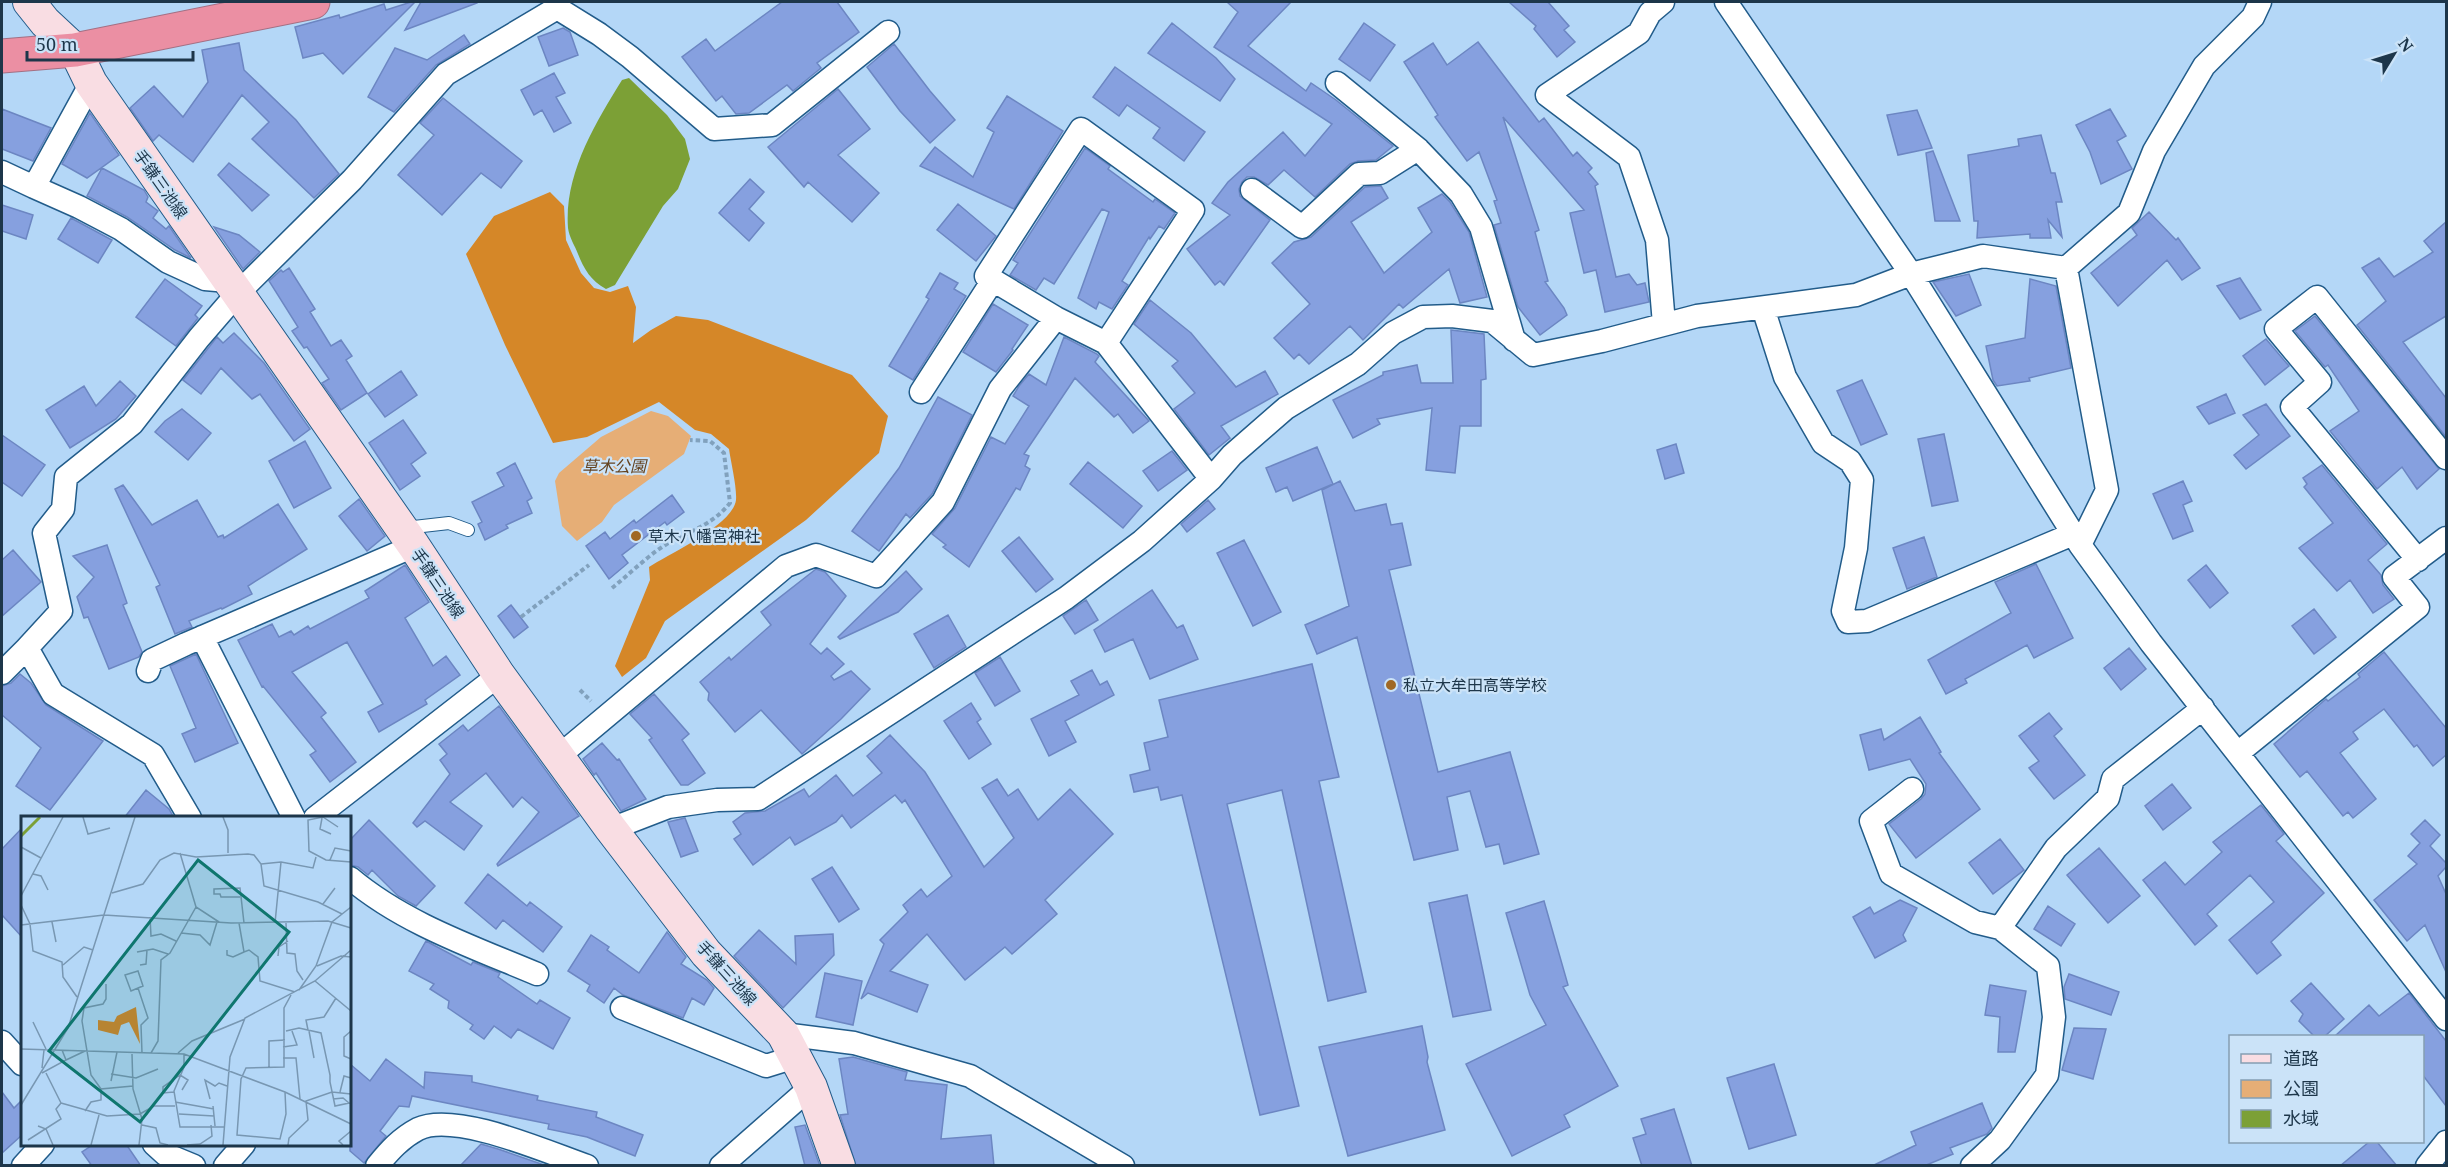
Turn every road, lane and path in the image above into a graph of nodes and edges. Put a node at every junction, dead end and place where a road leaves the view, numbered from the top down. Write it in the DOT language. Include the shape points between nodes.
graph roads {
  1 [pos="29,2"];
  2 [pos="313,2"];
  3 [pos="1662,2"];
  4 [pos="1726,2"];
  5 [pos="2260,2"];
  6 [pos="556,5"];
  7 [pos="888,32"];
  8 [pos="75,50"];
  9 [pos="2,56"];
  10 [pos="91,83"];
  11 [pos="1337,83"];
  12 [pos="1418,149"];
  13 [pos="2,172"];
  14 [pos="34,187"];
  15 [pos="1252,190"];
  16 [pos="2066,268"];
  17 [pos="1911,274"];
  18 [pos="993,280"];
  19 [pos="233,288"];
  20 [pos="1763,308"];
  21 [pos="1056,318"];
  22 [pos="1664,324"];
  23 [pos="1514,340"];
  24 [pos="1106,343"];
  25 [pos="921,392"];
  26 [pos="690,440"];
  27 [pos="2446,458"];
  28 [pos="1210,478"];
  29 [pos="468,530"];
  30 [pos="408,538"];
  31 [pos="2446,538"];
  32 [pos="2077,539"];
  33 [pos="2418,561"];
  34 [pos="589,565"];
  35 [pos="612,588"];
  36 [pos="521,617"];
  37 [pos="202,637"];
  38 [pos="27,648"];
  39 [pos="148,670"];
  40 [pos="2,673"];
  41 [pos="499,675"];
  42 [pos="2203,708"];
  43 [pos="2238,753"];
  44 [pos="559,756"];
  45 [pos="1912,789"];
  46 [pos="189,816"];
  47 [pos="293,816"];
  48 [pos="318,816"];
  49 [pos="611,829"];
  50 [pos="351,879"];
  51 [pos="2001,928"];
  52 [pos="537,974"];
  53 [pos="2437,990"];
  54 [pos="622,1008"];
  55 [pos="2446,1019"];
  56 [pos="2,1042"];
  57 [pos="789,1045"];
  58 [pos="21,1063"];
  59 [pos="811,1087"];
  60 [pos="2446,1142"];
  61 [pos="41,1146"];
  62 [pos="156,1146"];
  63 [pos="242,1146"];
  64 [pos="23,1166"];
  65 [pos="194,1166"];
  66 [pos="225,1166"];
  67 [pos="377,1166"];
  68 [pos="587,1166"];
  69 [pos="721,1166"];
  70 [pos="839,1166"];
  71 [pos="1123,1166"];
  72 [pos="1972,1166"];
  73 [pos="2427,1166"];
  1 -- 8 [label="main road, 手鎌三池線"];
  2 -- 8 [label="highway"];
  3 -- 22 [label="street" via="1650,13 1639,33 1547,95 1629,156 1657,240"];
  4 -- 17 [label="street"];
  5 -- 16 [label="street" via="2253,16 2204,66 2154,151 2128,213"];
  6 -- 7 [label="street" via="630,57 714,129 772,125"];
  6 -- 19 [label="street" via="446,74 352,180"];
  8 -- 9 [label="highway"];
  8 -- 10 [label="main road, 手鎌三池線"];
  10 -- 14 [label="street"];
  10 -- 19 [label="main road, 手鎌三池線"];
  11 -- 12 [label="street"];
  12 -- 15 [label="street" via="1380,173 1359,174 1302,226"];
  12 -- 23 [label="street" via="1461,194 1481,227"];
  13 -- 14 [label="street"];
  14 -- 19 [label="street" via="121,229 168,262"];
  16 -- 17 [label="street" via="1983,256"];
  16 -- 32 [label="street" via="2107,490"];
  17 -- 20 [label="street" via="1856,296"];
  17 -- 32 [label="street"];
  18 -- 21 [label="street"];
  18 -- 24 [label="street" via="986,276 1081,129 1192,210"];
  18 -- 25 [label="street"];
  19 -- 30 [label="main road, 手鎌三池線"];
  19 -- 38 [label="street" via="132,424 66,477 63,509 44,533 61,611"];
  20 -- 22 [label="street"];
  20 -- 32 [label="street" via="1785,376 1806,415 1823,443 1850,461 1862,480 1856,548 1843,611 1848,622 1867,621"];
  21 -- 24 [label="street"];
  21 -- 44 [label="street" via="1000,388 943,502 876,576 816,555 786,566"];
  22 -- 23 [label="street" via="1602,342 1533,355"];
  23 -- 28 [label="street" via="1492,321 1423,317 1393,333 1358,364 1286,408"];
  24 -- 28 [label="street"];
  26 -- 35 [label="path" via="710,441 724,453 730,503 705,526 671,541"];
  27 -- 33 [label="street" via="2317,297 2276,329 2320,382 2292,407"];
  28 -- 49 [label="street" via="1142,541 1066,598 758,799 668,807"];
  29 -- 30 [label="lane" via="449,523"];
  30 -- 37 [label="street"];
  30 -- 41 [label="main road, 手鎌三池線"];
  31 -- 33 [label="street"];
  32 -- 42 [label="street"];
  33 -- 43 [label="street" via="2394,577 2418,607"];
  34 -- 36 [label="path"];
  37 -- 39 [label="street" via="152,660"];
  37 -- 47 [label="street"];
  38 -- 40 [label="street"];
  38 -- 46 [label="street" via="53,694 153,755"];
  41 -- 44 [label="main road, 手鎌三池線"];
  41 -- 48 [label="street"];
  42 -- 43 [label="street"];
  42 -- 51 [label="street" via="2113,779 2108,798 2056,848"];
  43 -- 53 [label="street"];
  44 -- 49 [label="main road, 手鎌三池線"];
  45 -- 51 [label="street" via="1871,820 1891,874 1975,922"];
  49 -- 57 [label="main road, 手鎌三池線" via="706,953"];
  50 -- 52 [label="street" via="370,895 433,930"];
  51 -- 72 [label="street" via="2049,966 2054,1017 2050,1052 2047,1075 2000,1140"];
  53 -- 55 [label="street"];
  54 -- 57 [label="street" via="766,1066"];
  56 -- 58 [label="street"];
  57 -- 59 [label="main road, 手鎌三池線"];
  57 -- 71 [label="street" via="854,1043 970,1077"];
  59 -- 69 [label="street"];
  59 -- 70 [label="main road, 手鎌三池線"];
  60 -- 73 [label="street"];
  61 -- 64 [label="street"];
  62 -- 65 [label="street"];
  63 -- 66 [label="street"];
  67 -- 68 [label="street" via="395,1144 420,1128 453,1125 487,1131"];
}
